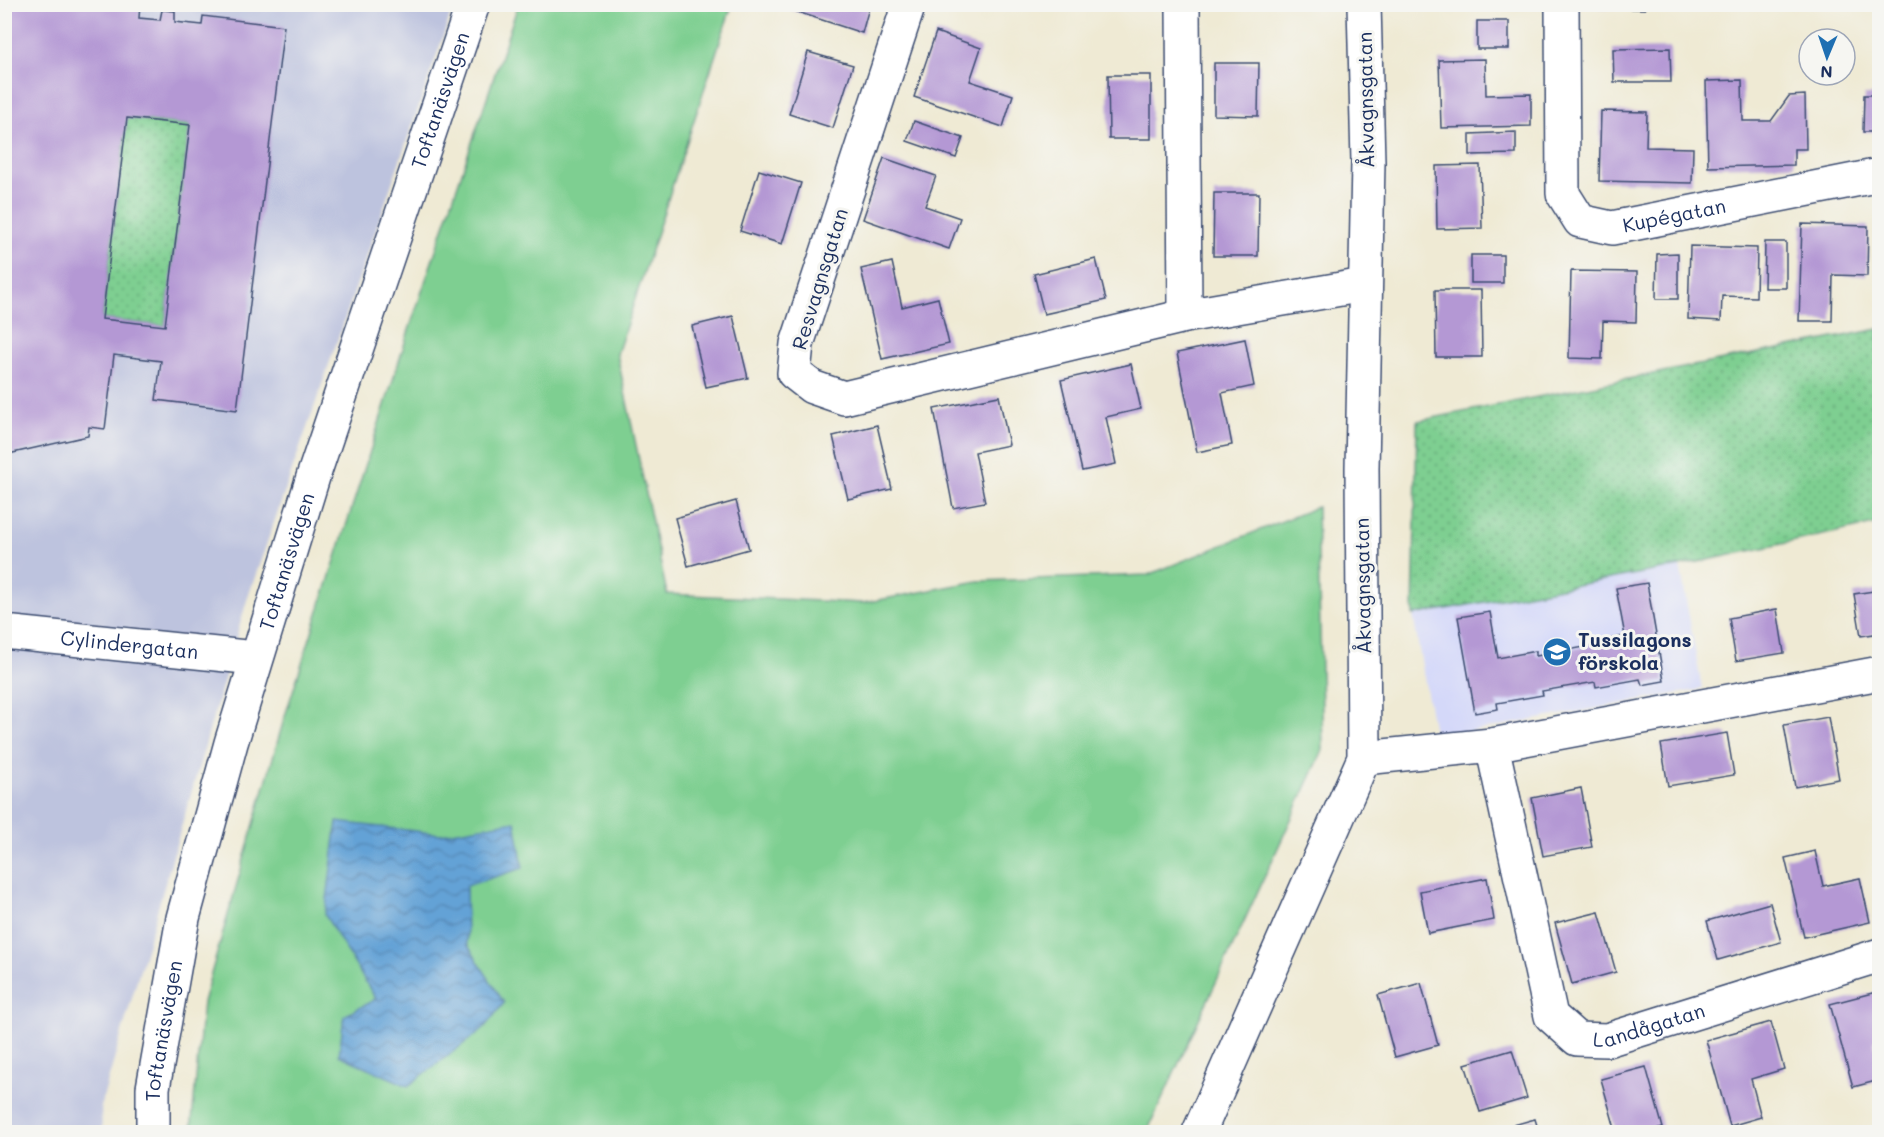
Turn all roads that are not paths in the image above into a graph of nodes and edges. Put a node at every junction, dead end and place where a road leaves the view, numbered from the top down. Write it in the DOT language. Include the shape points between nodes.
graph roads {
  1 [pos="473,4"];
  2 [pos="909,4"];
  3 [pos="1183,4"];
  4 [pos="1364,4"];
  5 [pos="1562,4"];
  6 [pos="1880,175"];
  7 [pos="1364,285"];
  8 [pos="1185,316"];
  9 [pos="4,632"];
  10 [pos="255,658"];
  11 [pos="1880,673"];
  12 [pos="1492,745"];
  13 [pos="1364,758"];
  14 [pos="1880,955"];
  15 [pos="153,1132"];
  16 [pos="1199,1132"];
  1 -- 10 [label="street, Toftanäsvägen"];
  2 -- 8 [label="street, Resvagnsgatan" via="797,344 794,373 812,387 844,398"];
  3 -- 8 [label="street"];
  4 -- 7 [label="street, Åkvagnsgatan" via="1368,162"];
  5 -- 6 [label="street, Kupégatan" via="1563,194 1580,221 1612,228"];
  7 -- 8 [label="street, Resvagnsgatan"];
  7 -- 13 [label="street, Åkvagnsgatan"];
  9 -- 10 [label="street, Cylindergatan"];
  10 -- 15 [label="street, Toftanäsvägen" via="183,918 153,1088"];
  11 -- 12 [label="street"];
  12 -- 13 [label="street"];
  12 -- 14 [label="street, Landågatan" via="1551,1016 1577,1040 1607,1040"];
  13 -- 16 [label="street, Åkvagnsgatan"];
}
